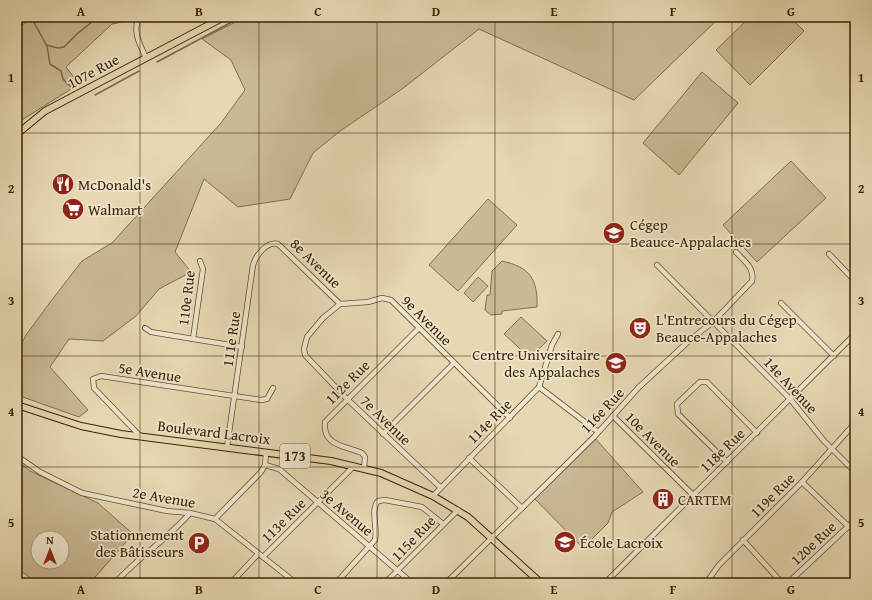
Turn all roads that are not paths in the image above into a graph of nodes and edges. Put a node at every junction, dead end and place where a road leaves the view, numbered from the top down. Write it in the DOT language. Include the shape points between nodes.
graph roads {
  1 [pos="139,17"];
  2 [pos="224,17"];
  3 [pos="146,58"];
  4 [pos="17,134"];
  5 [pos="273,243"];
  6 [pos="736,252"];
  7 [pos="829,254"];
  8 [pos="200,261"];
  9 [pos="657,265"];
  10 [pos="855,281"];
  11 [pos="781,303"];
  12 [pos="340,304"];
  13 [pos="713,322"];
  14 [pos="145,328"];
  15 [pos="419,328"];
  16 [pos="558,334"];
  17 [pos="855,334"];
  18 [pos="193,339"];
  19 [pos="242,347"];
  20 [pos="834,356"];
  21 [pos="454,363"];
  22 [pos="539,387"];
  23 [pos="272,388"];
  24 [pos="235,397"];
  25 [pos="347,399"];
  26 [pos="791,400"];
  27 [pos="17,405"];
  28 [pos="613,416"];
  29 [pos="510,418"];
  30 [pos="855,425"];
  31 [pos="598,432"];
  32 [pos="757,433"];
  33 [pos="383,434"];
  34 [pos="140,436"];
  35 [pos="227,447"];
  36 [pos="832,448"];
  37 [pos="266,452"];
  38 [pos="17,456"];
  39 [pos="469,458"];
  40 [pos="727,462"];
  41 [pos="265,465"];
  42 [pos="354,466"];
  43 [pos="364,468"];
  44 [pos="855,472"];
  45 [pos="802,482"];
  46 [pos="440,488"];
  47 [pos="693,495"];
  48 [pos="433,496"];
  49 [pos="318,503"];
  50 [pos="522,508"];
  51 [pos="458,510"];
  52 [pos="190,513"];
  53 [pos="215,519"];
  54 [pos="855,520"];
  55 [pos="443,524"];
  56 [pos="849,526"];
  57 [pos="491,538"];
  58 [pos="743,540"];
  59 [pos="371,547"];
  60 [pos="258,554"];
  61 [pos="263,557"];
  62 [pos="398,570"];
  63 [pos="115,583"];
  64 [pos="231,583"];
  65 [pos="296,583"];
  66 [pos="336,583"];
  67 [pos="385,583"];
  68 [pos="412,583"];
  69 [pos="446,583"];
  70 [pos="541,583"];
  71 [pos="605,583"];
  72 [pos="706,583"];
  73 [pos="782,583"];
  74 [pos="788,583"];
  1 -- 3 [label="street" via="136,33"];
  2 -- 3 [label="main road, 107e Rue"];
  3 -- 4 [label="main road, 107e Rue" via="45,111"];
  5 -- 12 [label="street, 8e Avenue" via="282,247"];
  5 -- 19 [label="street, 111e Rue" via="258,255 253,265"];
  6 -- 13 [label="street, 116e Rue" via="751,269 752,281"];
  7 -- 10 [label="street"];
  8 -- 18 [label="street, 110e Rue" via="203,269"];
  9 -- 13 [label="street, 14e Avenue"];
  11 -- 20 [label="street"];
  12 -- 15 [label="street, 9e Avenue" via="382,298 391,300"];
  12 -- 25 [label="street, 7e Avenue" via="311,331 304,343 304,349 310,360"];
  13 -- 26 [label="street, 14e Avenue"];
  13 -- 28 [label="street, 116e Rue" via="639,387"];
  14 -- 18 [label="street" via="151,332"];
  15 -- 21 [label="street, 9e Avenue"];
  15 -- 25 [label="street, 112e Rue"];
  16 -- 22 [label="street, 114e Rue"];
  17 -- 20 [label="street, 118e Rue"];
  18 -- 19 [label="street"];
  19 -- 24 [label="street, 111e Rue"];
  20 -- 26 [label="street, 118e Rue"];
  21 -- 29 [label="street, 9e Avenue"];
  21 -- 33 [label="street"];
  22 -- 29 [label="street, 114e Rue"];
  22 -- 31 [label="street"];
  23 -- 24 [label="street, 5e Avenue" via="264,400"];
  24 -- 34 [label="street, 5e Avenue" via="101,376 93,379 94,388"];
  24 -- 35 [label="street, 111e Rue"];
  25 -- 33 [label="street, 7e Avenue"];
  25 -- 43 [label="street, 112e Rue" via="328,418 325,428 329,440 362,453 365,457"];
  26 -- 32 [label="street, 118e Rue"];
  26 -- 36 [label="street, 14e Avenue"];
  27 -- 34 [label="main road, Boulevard Lacroix / 173" via="81,426"];
  28 -- 31 [label="street, 116e Rue"];
  28 -- 47 [label="street, 10e Avenue"];
  29 -- 39 [label="street, 114e Rue"];
  30 -- 36 [label="street, 119e Rue"];
  31 -- 50 [label="street, 116e Rue"];
  32 -- 40 [label="street, 118e Rue"];
  32 -- 40 [label="street" via="707,382 700,382 685,394 676,404 678,414"];
  33 -- 46 [label="street, 7e Avenue"];
  34 -- 35 [label="main road, Boulevard Lacroix / 173"];
  35 -- 37 [label="main road, Boulevard Lacroix / 173"];
  36 -- 44 [label="street, 14e Avenue"];
  36 -- 45 [label="street, 119e Rue"];
  37 -- 41 [label="street"];
  37 -- 42 [label="main road, Boulevard Lacroix / 173"];
  38 -- 52 [label="street, 2e Avenue" via="40,472 82,493 162,510"];
  39 -- 46 [label="street, 114e Rue"];
  39 -- 50 [label="street"];
  40 -- 47 [label="street, 118e Rue"];
  41 -- 49 [label="street, 3e Avenue" via="279,469"];
  41 -- 53 [label="street"];
  42 -- 43 [label="main road, Boulevard Lacroix / 173"];
  42 -- 49 [label="street, 113e Rue"];
  43 -- 48 [label="main road, Boulevard Lacroix / 173"];
  45 -- 56 [label="street"];
  45 -- 58 [label="street, 119e Rue"];
  46 -- 48 [label="street, 114e Rue"];
  47 -- 71 [label="street, 118e Rue"];
  48 -- 51 [label="main road, Boulevard Lacroix / 173"];
  49 -- 59 [label="street, 3e Avenue"];
  49 -- 61 [label="street, 113e Rue"];
  50 -- 57 [label="street, 116e Rue"];
  51 -- 55 [label="street, 115e Rue"];
  51 -- 57 [label="main road, Boulevard Lacroix / 173" via="477,523"];
  52 -- 53 [label="street, 2e Avenue"];
  52 -- 63 [label="street" via="177,528 137,559"];
  53 -- 60 [label="street, 2e Avenue"];
  54 -- 56 [label="street, 120e Rue"];
  55 -- 59 [label="street" via="422,507 381,500 375,505 377,533"];
  55 -- 62 [label="street, 115e Rue"];
  56 -- 74 [label="street, 120e Rue"];
  57 -- 69 [label="street, 116e Rue"];
  57 -- 70 [label="main road, Boulevard Lacroix / 173"];
  58 -- 72 [label="street, 119e Rue"];
  58 -- 73 [label="street"];
  59 -- 62 [label="street, 3e Avenue"];
  59 -- 66 [label="street"];
  60 -- 61 [label="street, 2e Avenue"];
  60 -- 64 [label="street, 113e Rue"];
  61 -- 65 [label="street, 2e Avenue"];
  62 -- 67 [label="street, 115e Rue"];
  62 -- 68 [label="street, 3e Avenue"];
}
